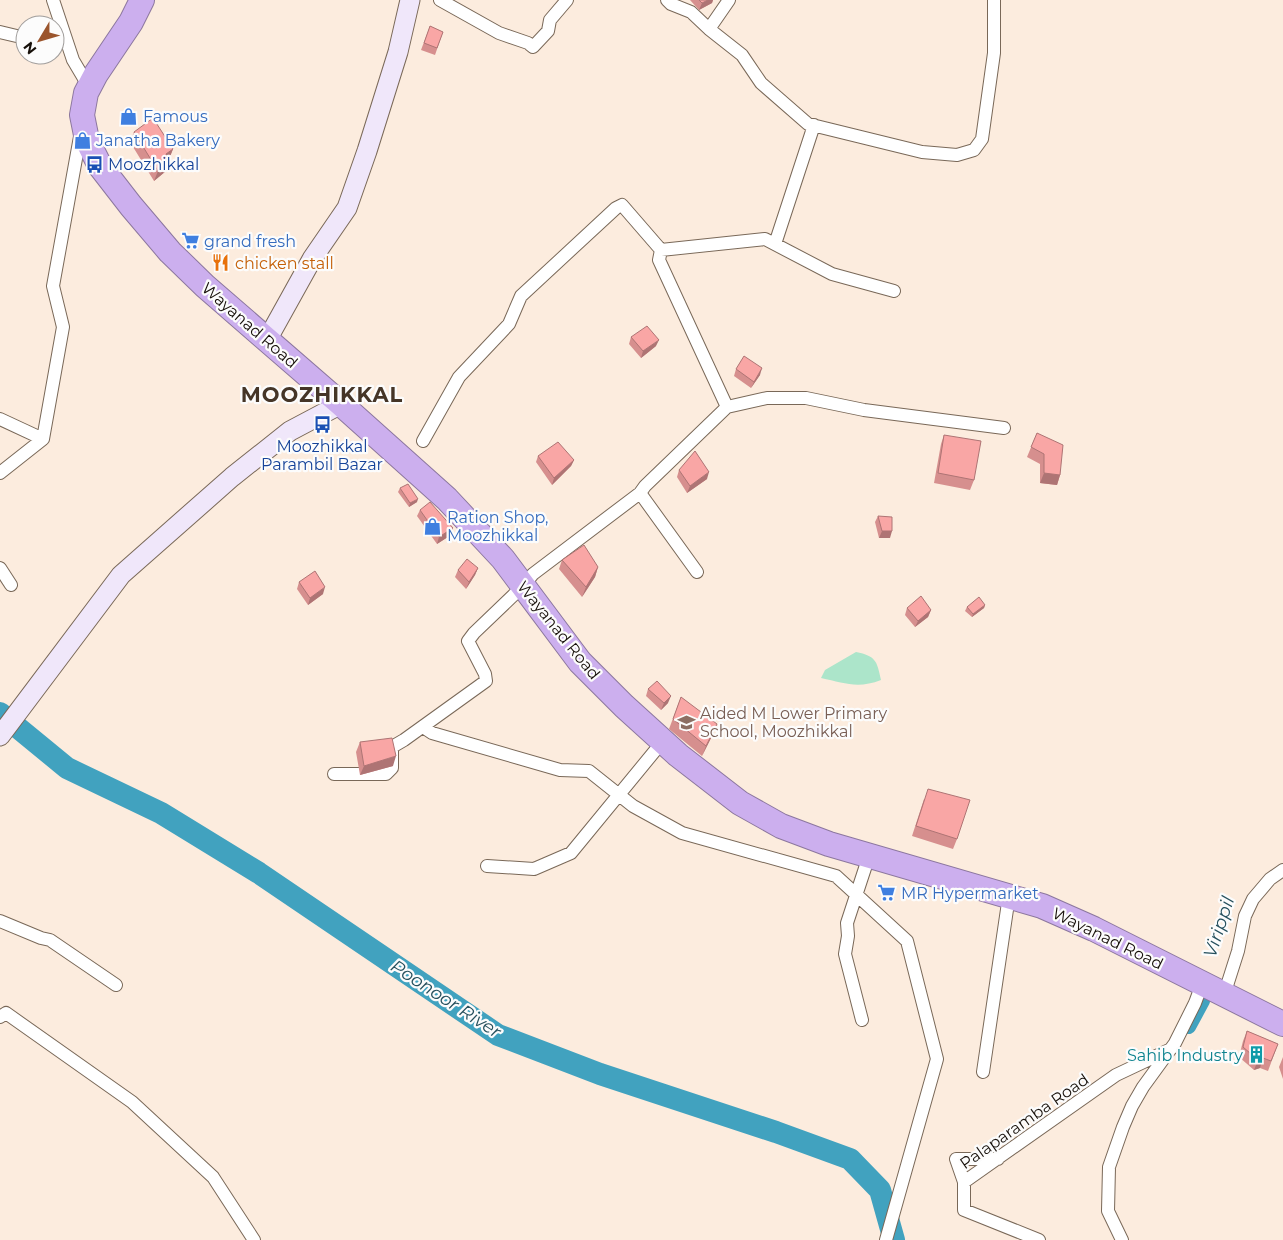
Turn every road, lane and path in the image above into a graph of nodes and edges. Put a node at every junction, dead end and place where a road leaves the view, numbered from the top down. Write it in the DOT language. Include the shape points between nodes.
graph roads {
  1 [pos="54,0"];
  2 [pos="142,0"];
  3 [pos="410,0"];
  4 [pos="440,0"];
  5 [pos="567,0"];
  6 [pos="667,0"];
  7 [pos="730,0"];
  8 [pos="994,0"];
  9 [pos="709,29"];
  10 [pos="0,32"];
  11 [pos="15,36"];
  12 [pos="65,48"];
  13 [pos="69,49"];
  14 [pos="89,88"];
  15 [pos="84,123"];
  16 [pos="814,125"];
  17 [pos="775,244"];
  18 [pos="661,250"];
  19 [pos="894,291"];
  20 [pos="267,340"];
  21 [pos="341,404"];
  22 [pos="727,407"];
  23 [pos="0,419"];
  24 [pos="1004,428"];
  25 [pos="43,438"];
  26 [pos="423,441"];
  27 [pos="0,473"];
  28 [pos="640,494"];
  29 [pos="0,568"];
  30 [pos="697,572"];
  31 [pos="11,585"];
  32 [pos="523,586"];
  33 [pos="423,727"];
  34 [pos="0,736"];
  35 [pos="663,742"];
  36 [pos="334,774"];
  37 [pos="618,794"];
  38 [pos="869,856"];
  39 [pos="487,866"];
  40 [pos="1283,870"];
  41 [pos="856,894"];
  42 [pos="1008,896"];
  43 [pos="0,921"];
  44 [pos="1202,984"];
  45 [pos="116,985"];
  46 [pos="1224,995"];
  47 [pos="0,1017"];
  48 [pos="862,1020"];
  49 [pos="1283,1024"];
  50 [pos="1170,1049"];
  51 [pos="983,1072"];
  52 [pos="998,1160"];
  53 [pos="964,1182"];
  54 [pos="254,1240"];
  55 [pos="886,1240"];
  56 [pos="1039,1240"];
  57 [pos="1122,1240"];
  1 -- 13 [label="street"];
  2 -- 14 [label="highway, Wayanad Road"];
  3 -- 20 [label="main road" via="398,52 347,208 312,259"];
  4 -- 5 [label="street" via="499,33 534,47"];
  6 -- 9 [label="street" via="691,12"];
  7 -- 9 [label="street"];
  8 -- 16 [label="street" via="994,52 982,139 974,150 957,155 922,152"];
  9 -- 16 [label="street" via="742,55 761,83 808,124"];
  10 -- 11 [label="street"];
  12 -- 13 [label="street"];
  13 -- 14 [label="street"];
  14 -- 15 [label="highway, Wayanad Road" via="82,115"];
  15 -- 20 [label="highway, Wayanad Road" via="87,140 100,166 131,206 170,252"];
  15 -- 25 [label="street" via="79,135 53,286 62,327"];
  16 -- 17 [label="street"];
  17 -- 18 [label="street" via="765,239"];
  17 -- 19 [label="street" via="832,274"];
  18 -- 22 [label="street" via="659,260"];
  18 -- 26 [label="street" via="622,205 616,208 521,296 509,324 459,377"];
  20 -- 21 [label="highway, Wayanad Road"];
  21 -- 32 [label="highway, Wayanad Road" via="447,499 503,559"];
  21 -- 34 [label="main road" via="290,431 120,575"];
  22 -- 24 [label="street" via="767,398 806,398 864,410"];
  22 -- 28 [label="street"];
  23 -- 25 [label="street"];
  25 -- 27 [label="street"];
  28 -- 30 [label="street"];
  28 -- 32 [label="street" via="533,574"];
  29 -- 31 [label="street"];
  32 -- 33 [label="street" via="468,641 486,681"];
  32 -- 35 [label="highway, Wayanad Road" via="580,662"];
  33 -- 36 [label="street" via="392,747 392,768 386,774"];
  33 -- 37 [label="street" via="432,734 560,770 589,771"];
  35 -- 37 [label="street"];
  35 -- 38 [label="highway, Wayanad Road" via="740,803 781,826"];
  37 -- 39 [label="street" via="571,853 534,869"];
  37 -- 41 [label="street" via="682,833 836,876"];
  38 -- 41 [label="street"];
  38 -- 42 [label="highway, Wayanad Road"];
  40 -- 46 [label="street" via="1270,879 1253,899 1245,916"];
  41 -- 48 [label="street" via="847,923 846,954"];
  41 -- 55 [label="street" via="907,941 937,1059"];
  42 -- 44 [label="highway, Wayanad Road" via="1042,906 1094,929"];
  42 -- 51 [label="street"];
  43 -- 45 [label="street" via="50,940"];
  44 -- 46 [label="highway, Wayanad Road"];
  44 -- 50 [label="street"];
  46 -- 49 [label="highway, Wayanad Road"];
  47 -- 54 [label="street" via="6,1013 132,1102 213,1177"];
  50 -- 52 [label="street, Palaparamba Road" via="1116,1075"];
  50 -- 57 [label="street" via="1132,1106 1109,1167 1108,1211"];
  52 -- 53 [label="street, Palaparamba Road"];
  52 -- 53 [label="street" via="956,1159"];
  53 -- 56 [label="street, Palaparamba Road" via="964,1210"];
}
